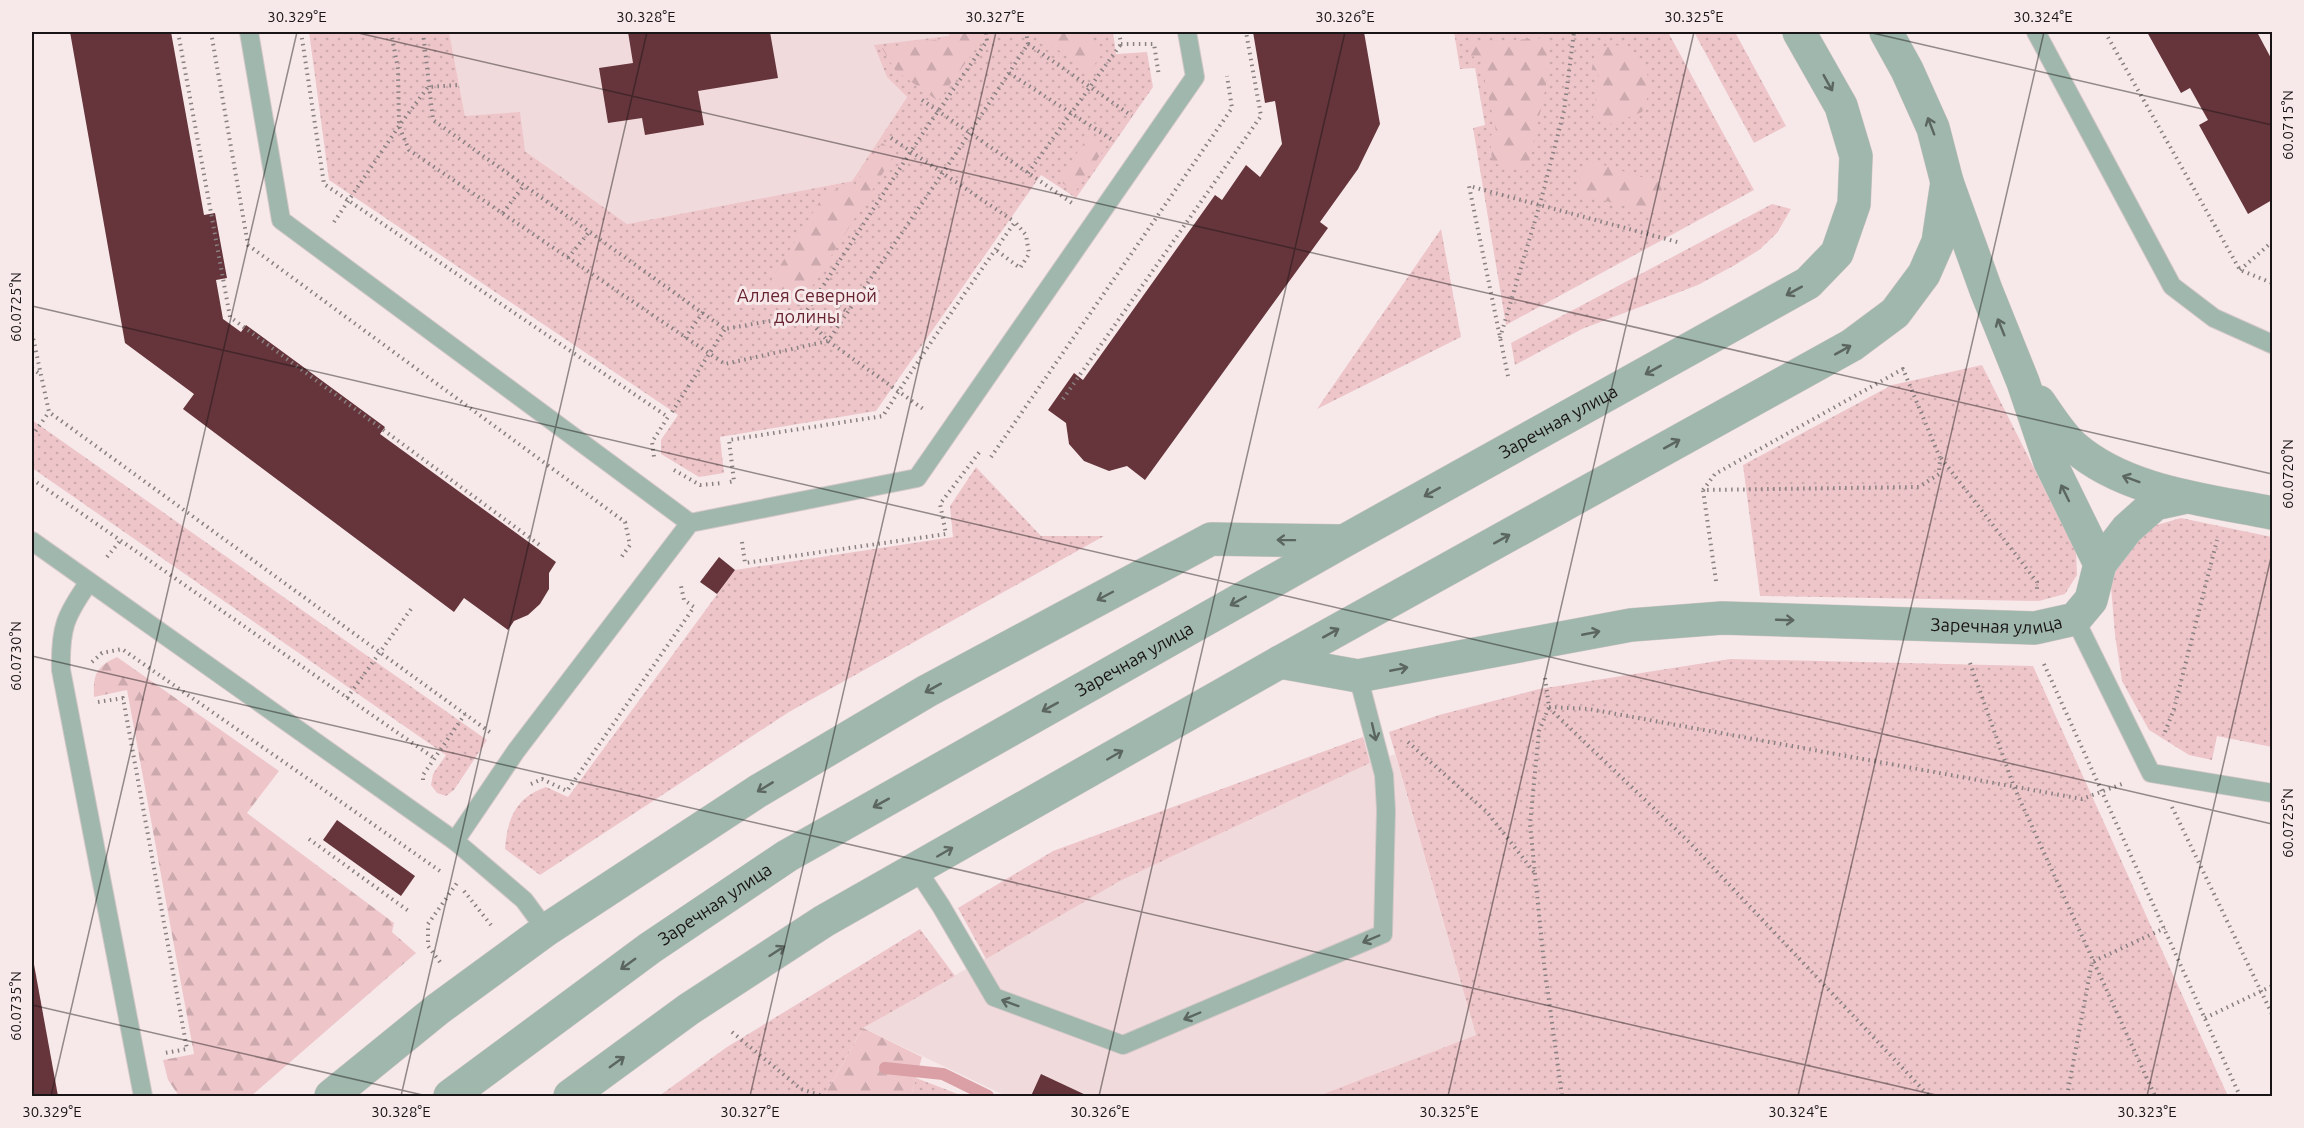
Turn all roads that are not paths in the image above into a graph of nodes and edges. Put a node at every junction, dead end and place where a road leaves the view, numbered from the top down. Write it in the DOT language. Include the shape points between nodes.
graph roads {
  1 [pos="249,32"];
  2 [pos="1187,32"];
  3 [pos="1799,32"];
  4 [pos="1886,32"];
  5 [pos="2036,32"];
  6 [pos="1947,182"];
  7 [pos="2272,344"];
  8 [pos="2023,382"];
  9 [pos="2187,497"];
  10 [pos="2272,513"];
  11 [pos="690,523"];
  12 [pos="32,541"];
  13 [pos="1344,541"];
  14 [pos="2100,564"];
  15 [pos="88,582"];
  16 [pos="2075,619"];
  17 [pos="1280,662"];
  18 [pos="1358,676"];
  19 [pos="2272,793"];
  20 [pos="455,841"];
  21 [pos="916,868"];
  22 [pos="546,930"];
  23 [pos="143,1096"];
  24 [pos="331,1096"];
  25 [pos="450,1096"];
  26 [pos="570,1096"];
  1 -- 11 [label="lane" via="281,220"];
  2 -- 11 [label="lane" via="1195,77 918,478"];
  3 -- 13 [label="street, Заречная улица, one-way" via="1841,106 1856,156 1854,204 1837,253 1808,283"];
  6 -- 4 [label="street, one-way" via="1933,128"];
  5 -- 7 [label="lane" via="2172,286 2214,318"];
  8 -- 6 [label="street, one-way"];
  17 -- 6 [label="street, one-way" via="1852,345 1895,313 1924,274 1938,242"];
  9 -- 8 [label="street, Заречная улица, one-way" via="2104,468 2072,446"];
  14 -- 8 [label="street, one-way" via="2050,462"];
  9 -- 10 [label="street, Заречная улица"];
  9 -- 14 [label="street, Заречная улица" via="2155,504 2127,529"];
  11 -- 20 [label="lane" via="516,751"];
  12 -- 15 [label="lane"];
  13 -- 22 [label="street, one-way" via="1211,539 927,691 758,791"];
  13 -- 25 [label="street, Заречная улица, one-way" via="787,856 650,948"];
  14 -- 16 [label="street, Заречная улица" via="2091,600"];
  15 -- 20 [label="lane"];
  15 -- 23 [label="lane" via="69,611 60,639 61,670"];
  18 -- 16 [label="street, Заречная улица, one-way" via="1631,625 1722,618 2035,628"];
  16 -- 19 [label="lane" via="2151,773"];
  17 -- 18 [label="street, Заречная улица"];
  21 -- 17 [label="street, one-way"];
  18 -- 21 [label="lane, one-way" via="1384,775 1383,934 1123,1045 993,998"];
  20 -- 22 [label="lane" via="524,900"];
  26 -- 21 [label="street, one-way" via="689,1009 824,921"];
  22 -- 24 [label="street" via="438,1009"];
}
